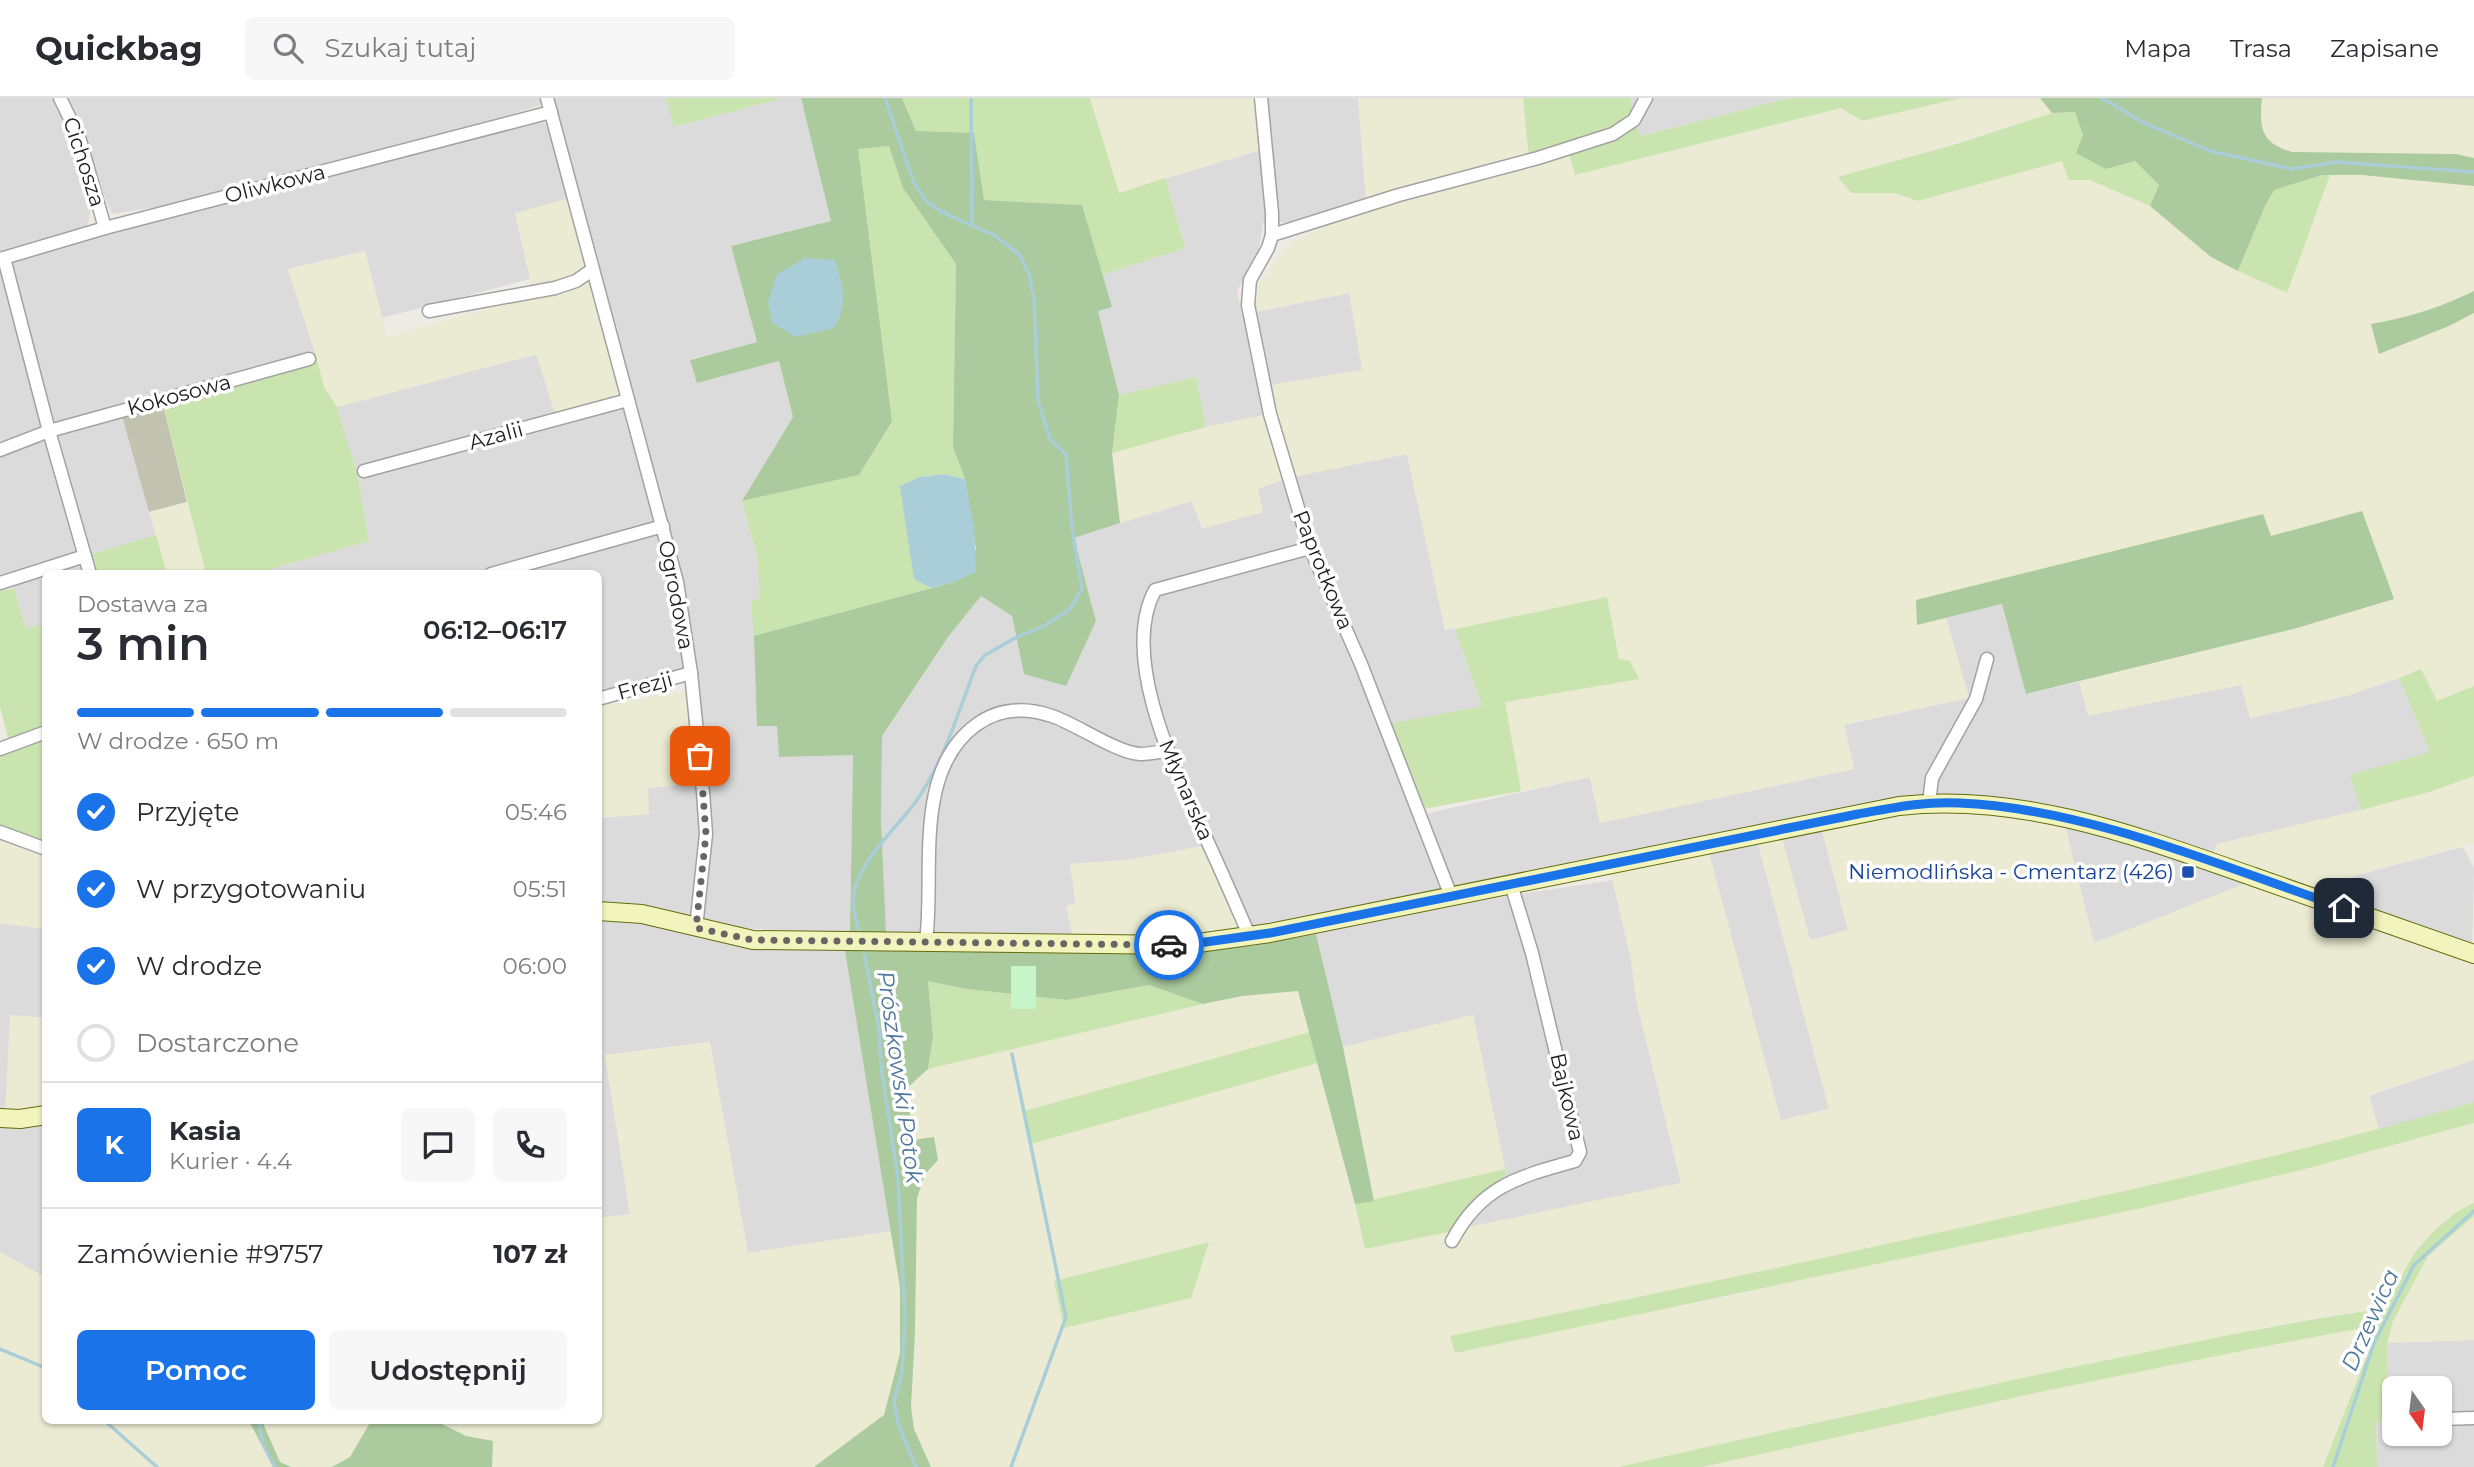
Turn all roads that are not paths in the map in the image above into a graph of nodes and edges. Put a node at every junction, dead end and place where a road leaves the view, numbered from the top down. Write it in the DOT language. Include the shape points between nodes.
graph roads {
  1 [pos="60,98"];
  2 [pos="547,98"];
  3 [pos="1261,98"];
  4 [pos="1646,98"];
  5 [pos="551,112"];
  6 [pos="104,228"];
  7 [pos="1272,235"];
  8 [pos="2,259"];
  9 [pos="592,270"];
  10 [pos="429,311"];
  11 [pos="309,359"];
  12 [pos="628,400"];
  13 [pos="49,432"];
  14 [pos="0,450"];
  15 [pos="364,471"];
  16 [pos="663,526"];
  17 [pos="1310,548"];
  18 [pos="85,556"];
  19 [pos="89,570"];
  20 [pos="505,570"];
  21 [pos="0,583"];
  22 [pos="1987,659"];
  23 [pos="691,673"];
  24 [pos="602,698"];
  25 [pos="42,733"];
  26 [pos="0,749"];
  27 [pos="1166,751"];
  28 [pos="1929,803"];
  29 [pos="0,832"];
  30 [pos="42,848"];
  31 [pos="1511,884"];
  32 [pos="1451,897"];
  33 [pos="602,911"];
  34 [pos="696,928"];
  35 [pos="1250,937"];
  36 [pos="926,941"];
  37 [pos="2474,954"];
  38 [pos="42,1116"];
  39 [pos="0,1118"];
  40 [pos="1452,1241"];
  41 [pos="2474,1418"];
  42 [pos="2452,1419"];
  1 -- 6 [label="street, Cichosza" via="79,137"];
  2 -- 5 [label="street, Ogrodowa"];
  3 -- 7 [label="street, Paprotkowa"];
  4 -- 7 [label="street" via="1634,120 1613,134"];
  5 -- 6 [label="street, Oliwkowa"];
  5 -- 9 [label="street, Ogrodowa"];
  6 -- 8 [label="street, Oliwkowa"];
  7 -- 17 [label="street, Paprotkowa" via="1250,280 1248,313 1270,414"];
  8 -- 13 [label="street"];
  9 -- 10 [label="street" via="555,288"];
  9 -- 12 [label="street, Ogrodowa"];
  11 -- 13 [label="street, Kokosowa"];
  12 -- 15 [label="street, Azalii"];
  12 -- 16 [label="street, Ogrodowa"];
  13 -- 14 [label="street, Kokosowa"];
  13 -- 18 [label="street"];
  16 -- 20 [label="street"];
  16 -- 23 [label="street, Ogrodowa"];
  17 -- 27 [label="street, Młynarska" via="1155,590 1143,648"];
  17 -- 32 [label="street, Paprotkowa" via="1361,664"];
  18 -- 19 [label="street"];
  18 -- 21 [label="street"];
  22 -- 28 [label="street" via="1976,699 1932,778"];
  23 -- 24 [label="street, Frezji"];
  23 -- 34 [label="street, Ogrodowa" via="706,834"];
  25 -- 26 [label="street"];
  27 -- 35 [label="street, Młynarska"];
  27 -- 36 [label="street" via="1137,754 1063,720 1027,710 1009,710 983,719 965,733 943,769 934,798"];
  28 -- 31 [label="main road"];
  28 -- 37 [label="main road" via="1995,806 2069,818 2206,860"];
  29 -- 30 [label="street"];
  31 -- 32 [label="main road"];
  31 -- 40 [label="street, Bajkowa" via="1580,1152 1575,1161 1534,1172 1481,1199"];
  32 -- 35 [label="main road"];
  33 -- 34 [label="main road" via="627,912"];
  34 -- 36 [label="main road" via="753,940"];
  35 -- 36 [label="main road" via="1184,945"];
  38 -- 39 [label="main road"];
  41 -- 42 [label="street"];
}
